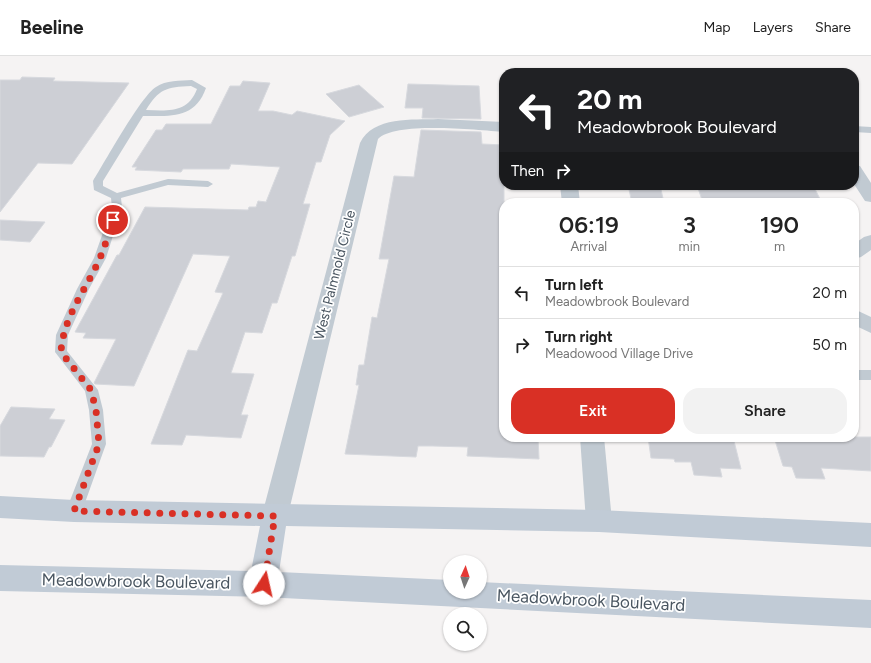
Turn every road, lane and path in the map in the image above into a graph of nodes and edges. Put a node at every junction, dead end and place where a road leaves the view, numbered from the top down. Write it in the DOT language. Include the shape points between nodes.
graph roads {
  1 [pos="140,113"];
  2 [pos="499,127"];
  3 [pos="859,129"];
  4 [pos="871,130"];
  5 [pos="859,177"];
  6 [pos="208,184"];
  7 [pos="869,190"];
  8 [pos="116,196"];
  9 [pos="871,241"];
  10 [pos="859,249"];
  11 [pos="859,319"];
  12 [pos="871,326"];
  13 [pos="859,375"];
  14 [pos="871,375"];
  15 [pos="592,442"];
  16 [pos="0,507"];
  17 [pos="74,511"];
  18 [pos="275,516"];
  19 [pos="599,521"];
  20 [pos="871,535"];
  21 [pos="0,578"];
  22 [pos="264,584"];
  23 [pos="871,614"];
  1 -- 1 [label="lane" via="177,112 188,108 199,99 202,88 192,83 162,86 150,96"];
  1 -- 8 [label="lane" via="98,181 98,188"];
  2 -- 18 [label="street, West Palmnold Circle" via="391,127 372,136 368,143"];
  3 -- 4 [label="lane"];
  5 -- 7 [label="street"];
  6 -- 8 [label="lane" via="168,182"];
  8 -- 17 [label="lane" via="117,207 100,258 62,335 61,352 91,390 96,410 99,444"];
  9 -- 10 [label="street"];
  11 -- 12 [label="street"];
  13 -- 14 [label="lane"];
  15 -- 19 [label="street"];
  16 -- 17 [label="main road"];
  17 -- 18 [label="main road"];
  18 -- 19 [label="main road"];
  18 -- 22 [label="main road"];
  19 -- 20 [label="main road"];
  21 -- 22 [label="main road, Meadowbrook Boulevard"];
  22 -- 23 [label="main road, Meadowbrook Boulevard"];
}
